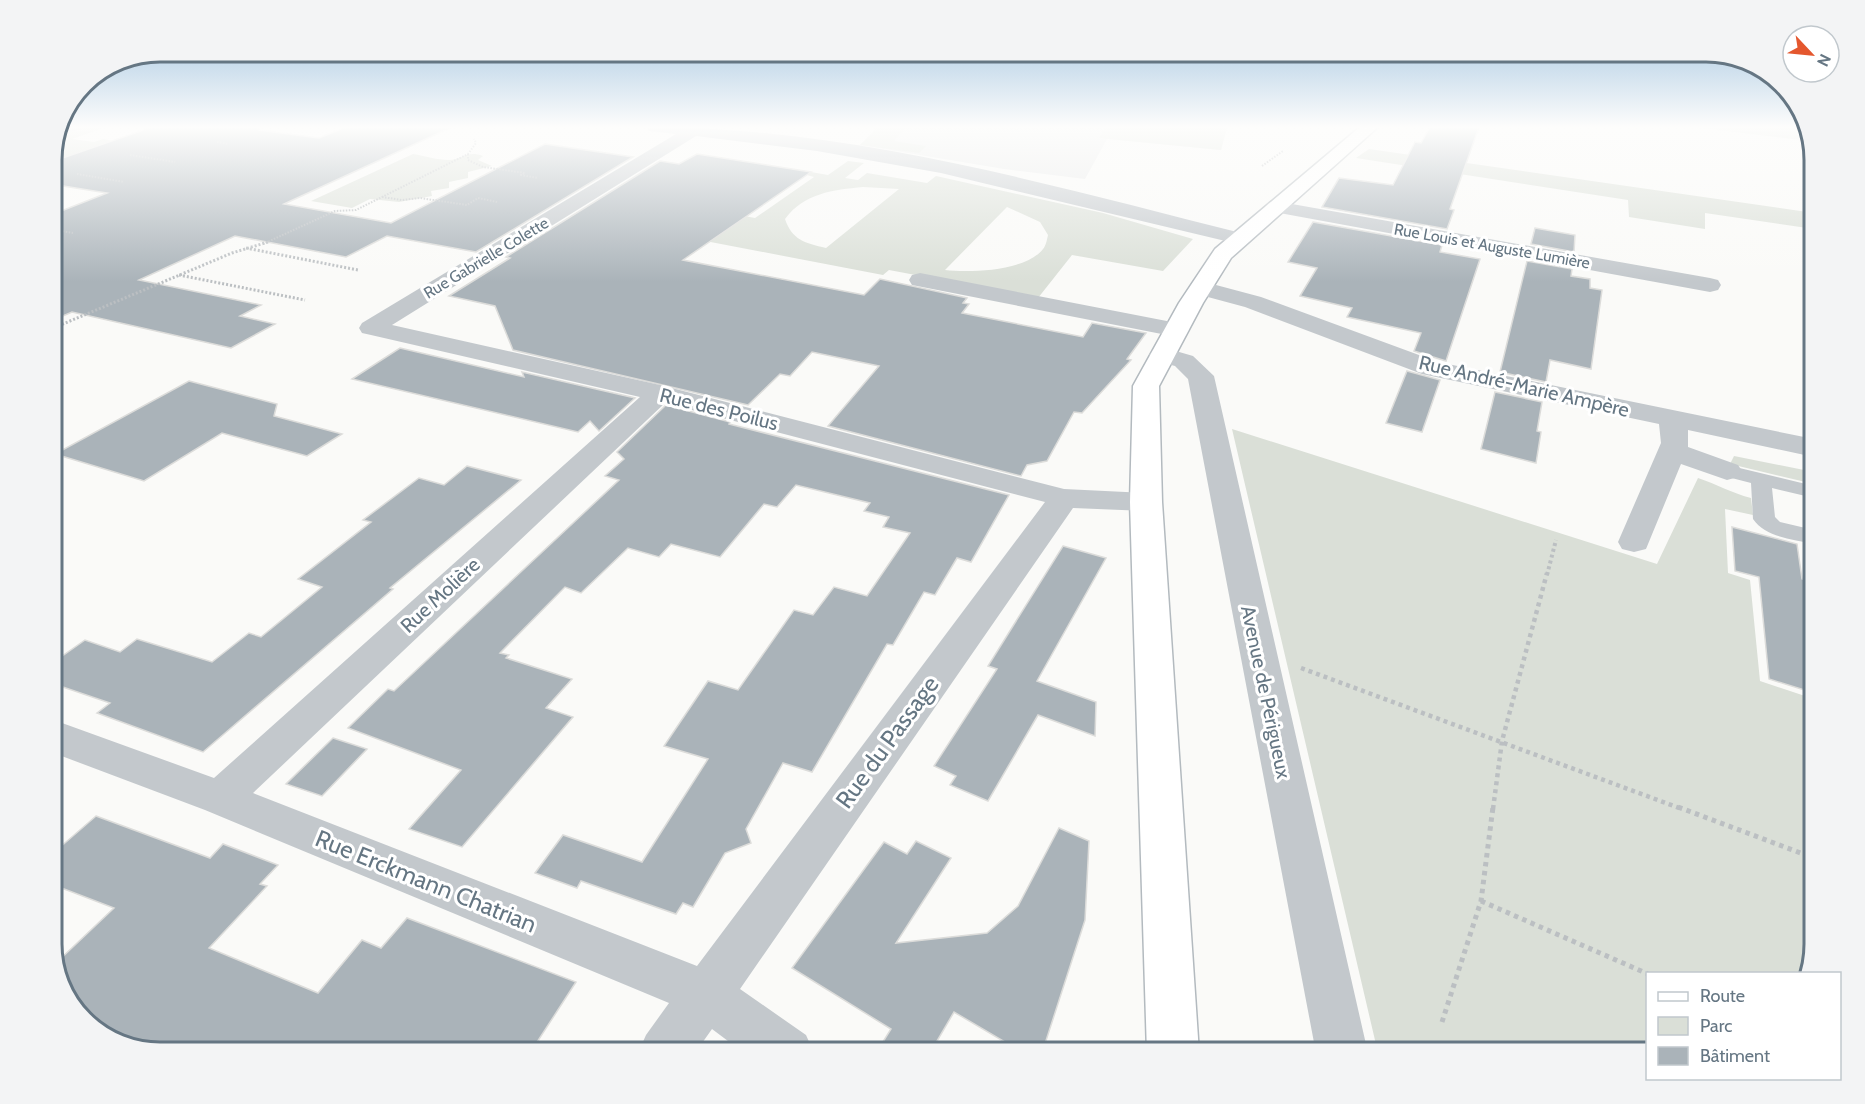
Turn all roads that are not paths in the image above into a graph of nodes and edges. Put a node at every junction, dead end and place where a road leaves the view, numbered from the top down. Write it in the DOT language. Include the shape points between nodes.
graph roads {
  1 [pos="617,179"];
  2 [pos="993,179"];
  3 [pos="1309,179"];
  4 [pos="1275,207"];
  5 [pos="1238,238"];
  6 [pos="920,280"];
  7 [pos="1710,285"];
  8 [pos="1183,319"];
  9 [pos="372,328"];
  10 [pos="660,393"];
  11 [pos="1673,419"];
  12 [pos="1803,446"];
  13 [pos="1672,451"];
  14 [pos="1727,471"];
  15 [pos="1761,479"];
  16 [pos="1803,493"];
  17 [pos="1064,498"];
  18 [pos="1146,502"];
  19 [pos="1803,534"];
  20 [pos="1634,542"];
  21 [pos="62,739"];
  22 [pos="220,798"];
  23 [pos="705,994"];
  24 [pos="672,1042"];
  25 [pos="773,1042"];
  26 [pos="1172,1042"];
  27 [pos="1340,1042"];
  1 -- 9 [label="street, Rue Gabrielle Colette"];
  2 -- 5 [label="street"];
  3 -- 4 [label="street"];
  4 -- 5 [label="street"];
  4 -- 7 [label="street, Rue Louis et Auguste Lumière"];
  5 -- 8 [label="street" via="1223,254"];
  6 -- 8 [label="street, Avenue de Périgueux"];
  8 -- 11 [label="street, Rue André-Marie Ampère" via="1342,335 1431,368"];
  8 -- 18 [label="street" via="1146,386"];
  8 -- 27 [label="street, Avenue de Périgueux" via="1184,361 1201,376"];
  9 -- 10 [label="street, Rue des Poilus"];
  10 -- 17 [label="street, Rue des Poilus"];
  10 -- 22 [label="street, Rue Molière"];
  11 -- 12 [label="street, Rue André-Marie Ampère"];
  11 -- 13 [label="street"];
  13 -- 14 [label="street"];
  13 -- 20 [label="street"];
  14 -- 15 [label="lane"];
  15 -- 16 [label="lane"];
  15 -- 19 [label="lane" via="1764,519 1773,527"];
  17 -- 18 [label="street"];
  17 -- 23 [label="street, Rue du Passage"];
  18 -- 26 [label="street"];
  21 -- 22 [label="street, Rue Erckmann Chatrian"];
  22 -- 23 [label="street, Rue Erckmann Chatrian"];
  23 -- 24 [label="street, Rue du Passage"];
  23 -- 25 [label="street, Rue Erckmann Chatrian"];
}
